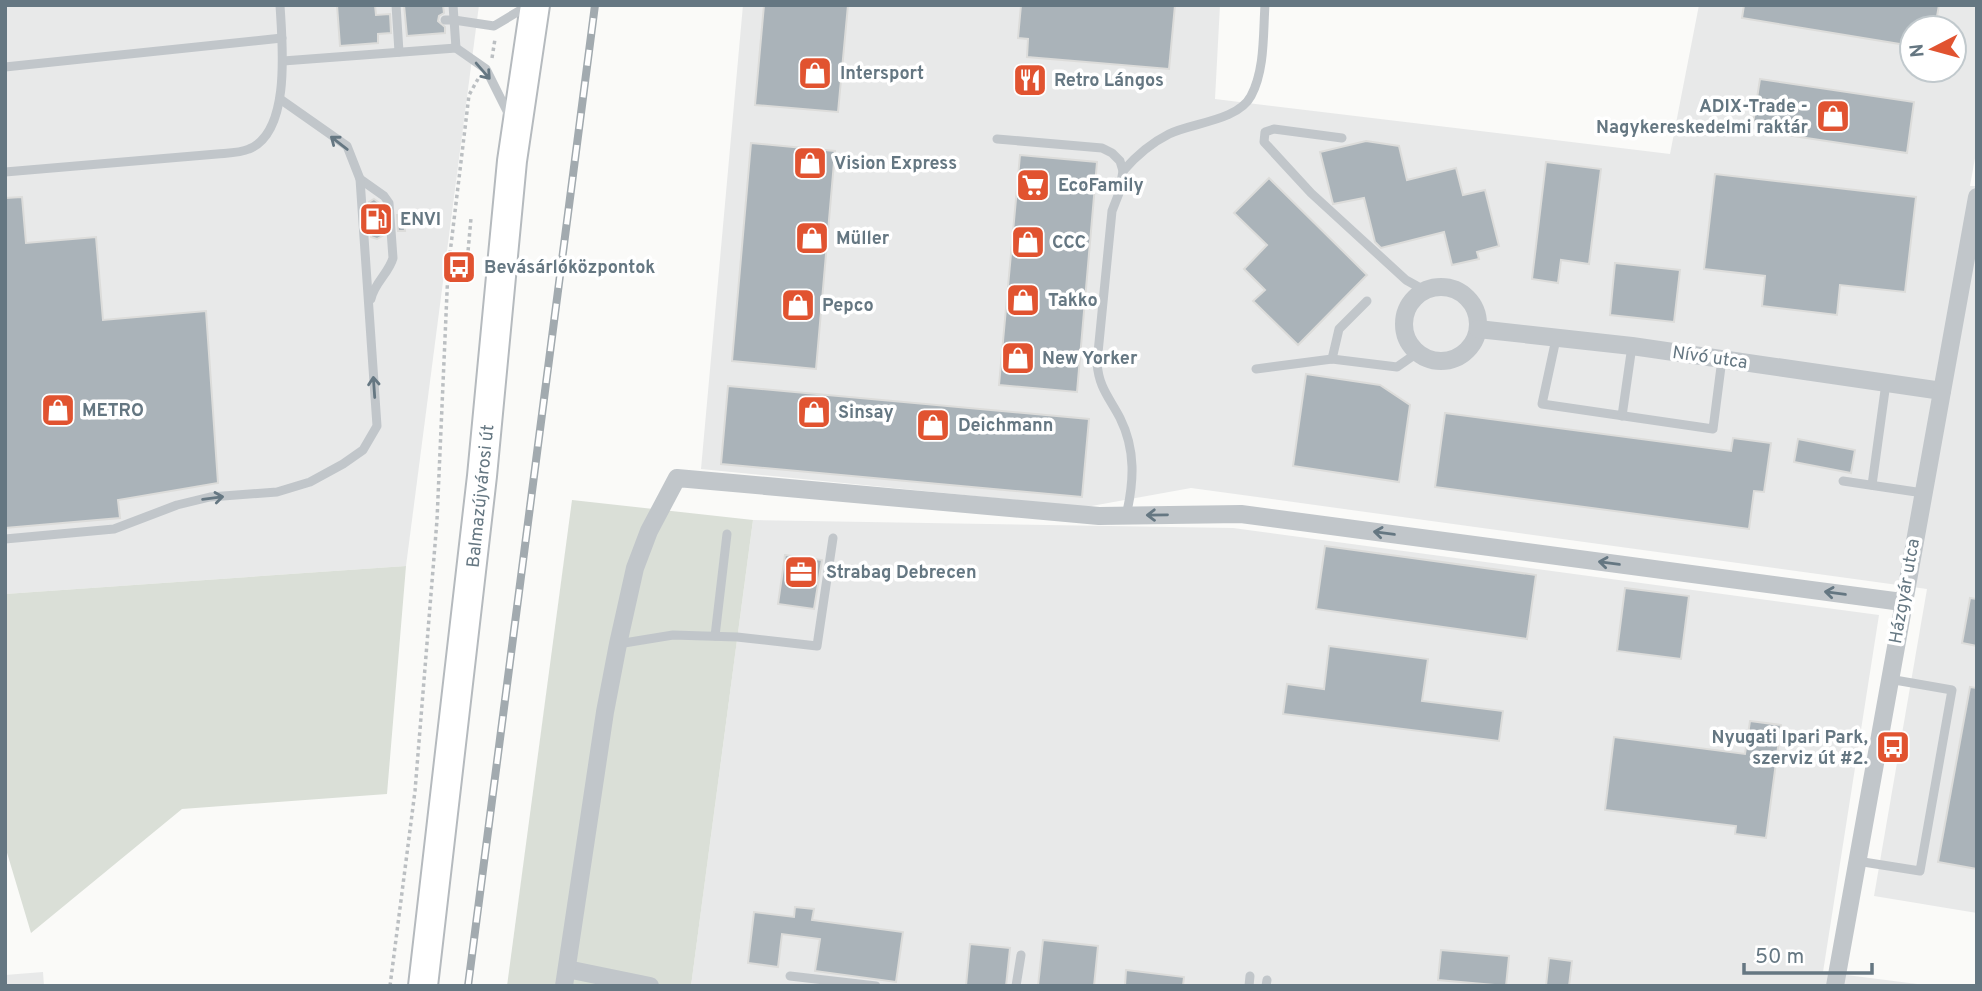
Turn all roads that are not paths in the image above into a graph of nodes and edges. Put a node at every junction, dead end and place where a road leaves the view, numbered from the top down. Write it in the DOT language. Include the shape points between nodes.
graph roads {
  1 [pos="280,5"];
  2 [pos="396,5"];
  3 [pos="453,5"];
  4 [pos="528,5"];
  5 [pos="535,5"];
  6 [pos="1265,5"];
  7 [pos="449,20"];
  8 [pos="282,38"];
  9 [pos="456,48"];
  10 [pos="399,52"];
  11 [pos="283,61"];
  12 [pos="5,67"];
  13 [pos="279,99"];
  14 [pos="516,130"];
  15 [pos="1342,138"];
  16 [pos="997,139"];
  17 [pos="5,172"];
  18 [pos="1123,172"];
  19 [pos="360,179"];
  20 [pos="1977,197"];
  21 [pos="1424,290"];
  22 [pos="1367,300"];
  23 [pos="369,307"];
  24 [pos="1478,329"];
  25 [pos="1556,339"];
  26 [pos="1632,346"];
  27 [pos="1417,353"];
  28 [pos="1332,359"];
  29 [pos="1722,359"];
  30 [pos="1256,369"];
  31 [pos="1886,383"];
  32 [pos="1942,391"];
  33 [pos="1622,416"];
  34 [pos="1843,481"];
  35 [pos="1872,485"];
  36 [pos="1923,493"];
  37 [pos="1126,516"];
  38 [pos="727,534"];
  39 [pos="5,538"];
  40 [pos="833,538"];
  41 [pos="1902,602"];
  42 [pos="715,636"];
  43 [pos="618,643"];
  44 [pos="1889,678"];
  45 [pos="1857,860"];
  46 [pos="1021,955"];
  47 [pos="790,976"];
  48 [pos="566,977"];
  49 [pos="423,986"];
  50 [pos="650,986"];
  51 [pos="876,986"];
  52 [pos="1016,986"];
  53 [pos="1835,986"];
  1 -- 8 [label="lane"];
  2 -- 10 [label="lane" via="402,24"];
  3 -- 7 [label="lane"];
  4 -- 7 [label="lane" via="494,26"];
  5 -- 14 [label="main road, Balmazújvárosi út"];
  6 -- 18 [label="lane" via="1259,75 1251,99 1209,123 1170,133 1137,154"];
  7 -- 9 [label="lane"];
  8 -- 11 [label="lane"];
  8 -- 12 [label="lane"];
  9 -- 10 [label="lane"];
  9 -- 14 [label="lane" via="486,69"];
  10 -- 11 [label="lane"];
  11 -- 13 [label="lane"];
  13 -- 17 [label="lane" via="268,133 250,149"];
  19 -- 13 [label="lane, one-way" via="347,146"];
  14 -- 49 [label="main road, Balmazújvárosi út" via="482,476"];
  15 -- 21 [label="lane" via="1274,129 1265,132 1264,142 1321,202 1406,280"];
  16 -- 18 [label="lane" via="1102,148 1120,161"];
  18 -- 37 [label="lane" via="1110,224 1097,363 1099,381 1120,419 1133,463"];
  19 -- 23 [label="lane"];
  19 -- 23 [label="lane" via="389,203 391,230 391,264 373,291"];
  20 -- 32 [label="street, Házgyár utca"];
  21 -- 24 [label="street" via="1447,287 1466,297"];
  21 -- 27 [label="street" via="1414,298 1403,320 1409,344"];
  22 -- 28 [label="lane" via="1339,329"];
  39 -- 23 [label="lane, one-way" via="114,529 210,497 277,492 310,482 343,464 363,450 377,426"];
  24 -- 25 [label="street, Nívó utca"];
  24 -- 27 [label="street" via="1460,356 1438,362"];
  25 -- 26 [label="street, Nívó utca"];
  25 -- 33 [label="lane" via="1542,404"];
  26 -- 29 [label="street, Nívó utca"];
  26 -- 33 [label="lane"];
  27 -- 28 [label="lane" via="1397,367"];
  28 -- 30 [label="lane"];
  29 -- 31 [label="street, Nívó utca"];
  29 -- 33 [label="lane" via="1713,429"];
  31 -- 32 [label="street, Nívó utca"];
  31 -- 35 [label="lane"];
  32 -- 36 [label="street, Házgyár utca"];
  34 -- 35 [label="lane"];
  35 -- 36 [label="lane"];
  36 -- 41 [label="street, Házgyár utca"];
  41 -- 37 [label="street, one-way" via="1241,514"];
  37 -- 43 [label="street" via="677,478 635,569"];
  38 -- 42 [label="lane"];
  40 -- 42 [label="lane" via="817,646"];
  41 -- 44 [label="street, Házgyár utca"];
  42 -- 43 [label="lane" via="673,635"];
  43 -- 48 [label="street"];
  44 -- 45 [label="street, Házgyár utca"];
  44 -- 45 [label="lane" via="1952,690 1920,871"];
  45 -- 53 [label="street, Házgyár utca"];
  46 -- 52 [label="lane"];
  47 -- 51 [label="lane"];
  48 -- 50 [label="street"];
}
